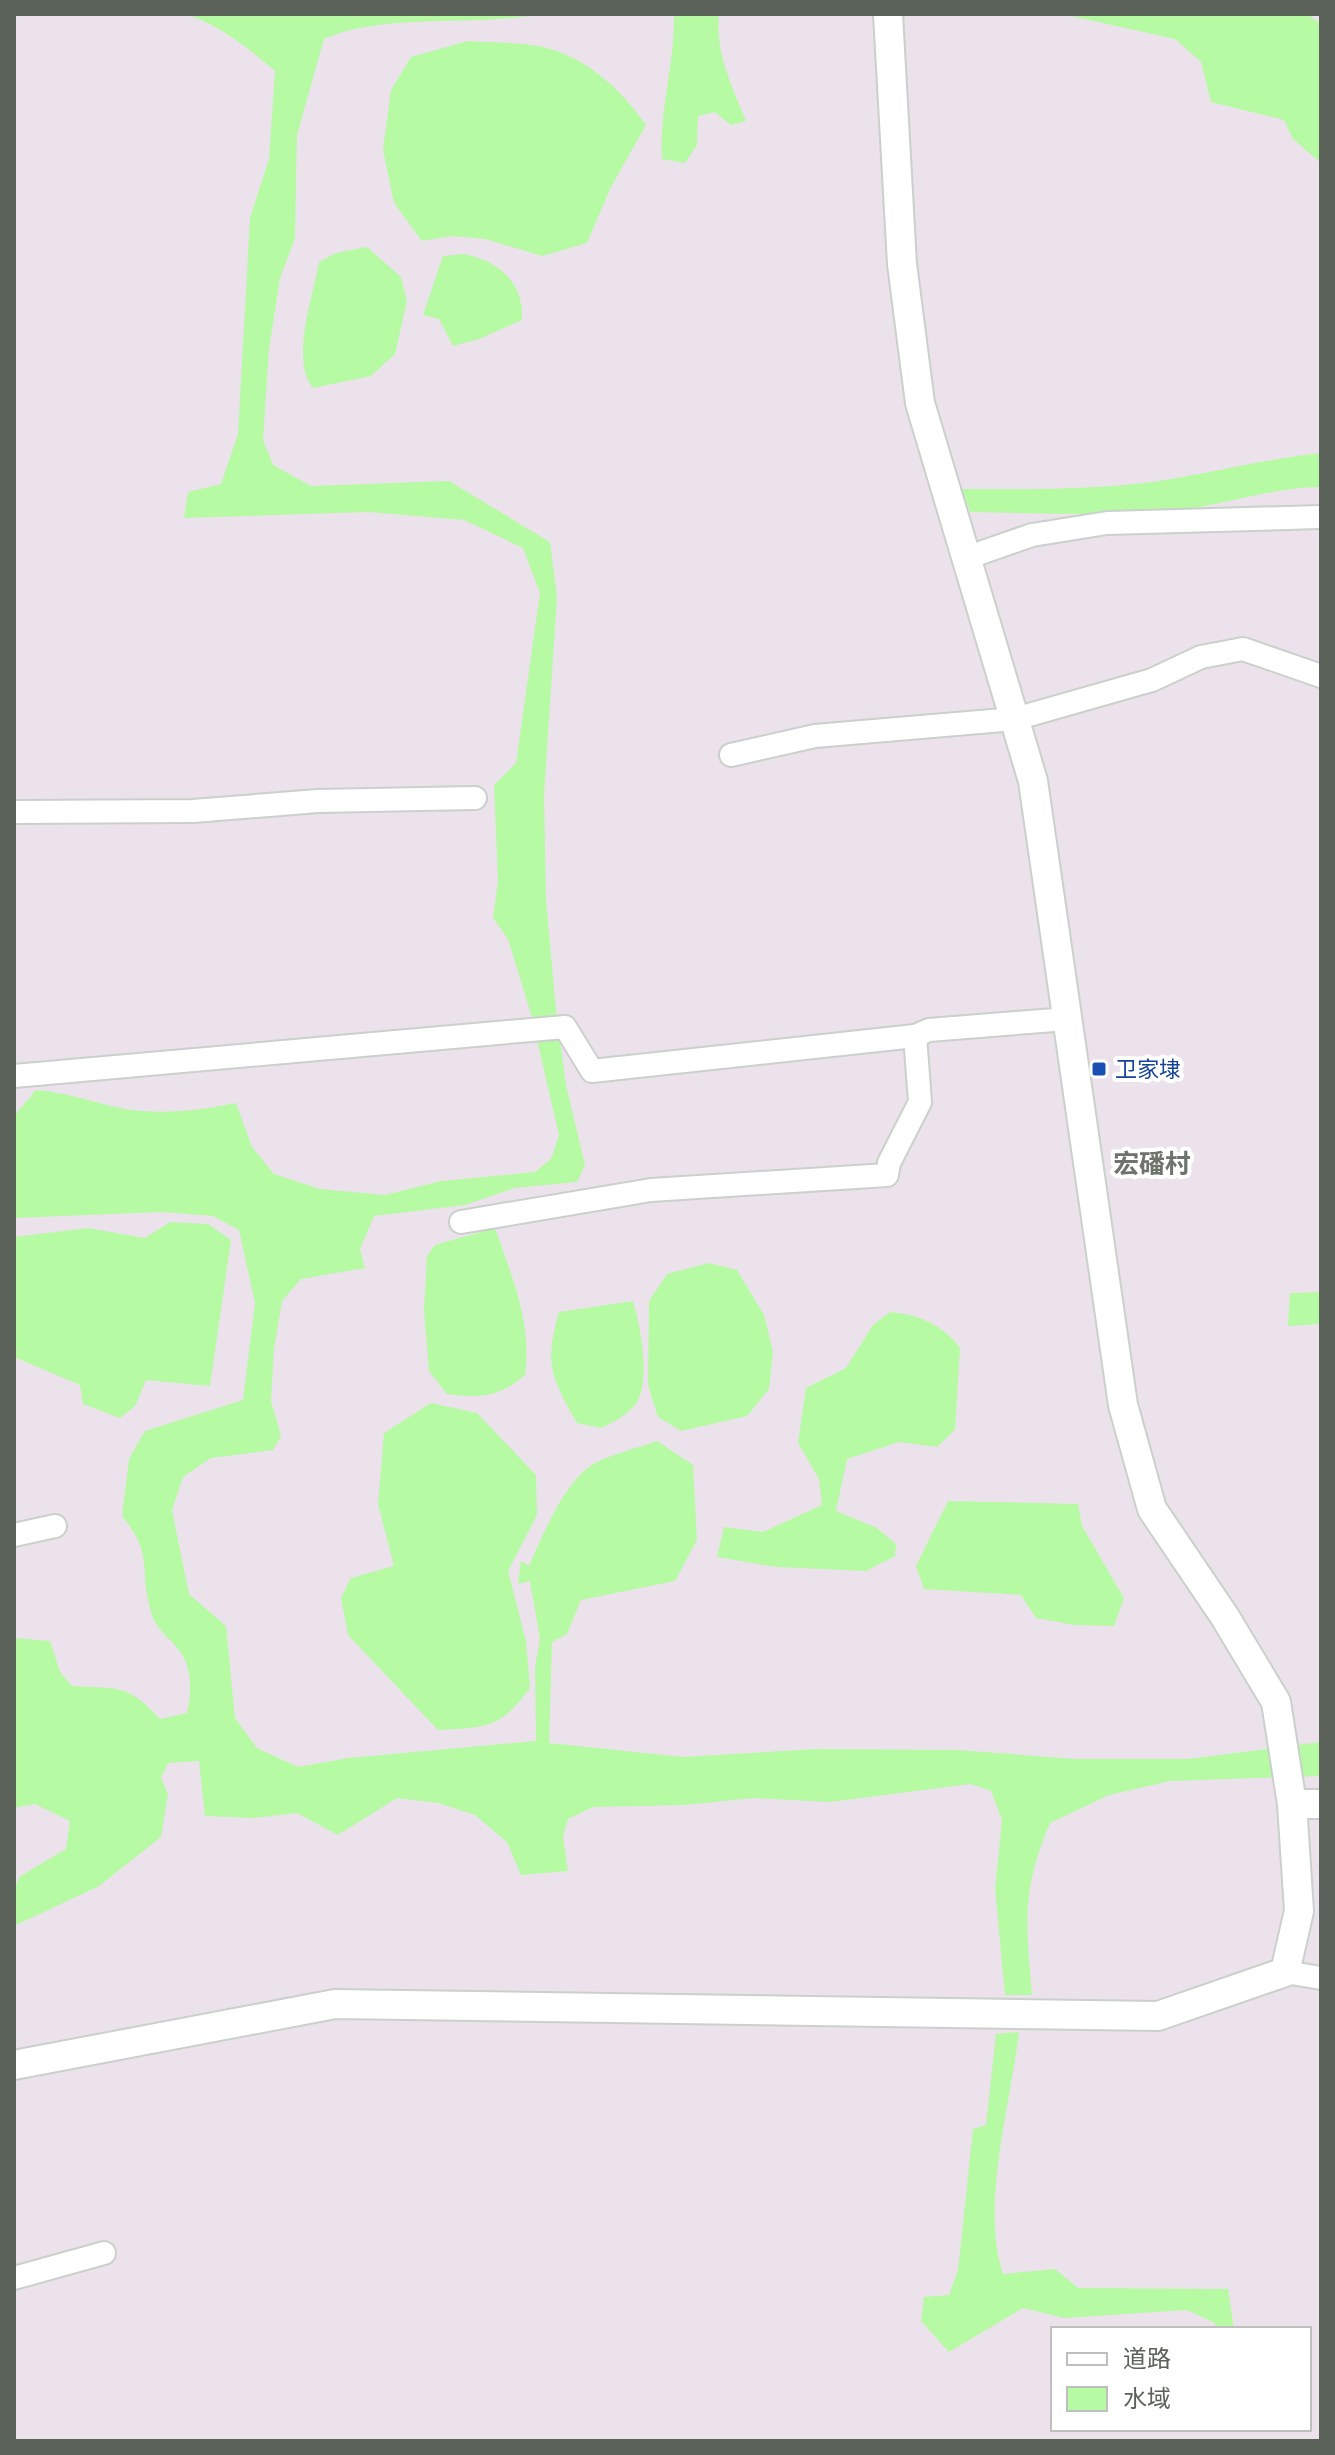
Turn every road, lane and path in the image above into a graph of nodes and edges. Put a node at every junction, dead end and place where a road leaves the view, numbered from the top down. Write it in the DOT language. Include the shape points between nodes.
graph roads {
  1 [pos="888,14"];
  2 [pos="1321,517"];
  3 [pos="966,558"];
  4 [pos="1321,676"];
  5 [pos="1015,719"];
  6 [pos="731,755"];
  7 [pos="475,798"];
  8 [pos="14,812"];
  9 [pos="1067,1019"];
  10 [pos="915,1036"];
  11 [pos="14,1076"];
  12 [pos="461,1222"];
  13 [pos="55,1526"];
  14 [pos="14,1535"];
  15 [pos="1291,1794"];
  16 [pos="1321,1804"];
  17 [pos="1285,1972"];
  18 [pos="1321,1978"];
  19 [pos="14,2065"];
  20 [pos="104,2253"];
  21 [pos="14,2278"];
  1 -- 3 [label="street" via="902,264 920,403"];
  2 -- 3 [label="street" via="1107,523 1032,535"];
  3 -- 5 [label="street"];
  4 -- 5 [label="street" via="1243,649 1201,657 1152,680"];
  5 -- 6 [label="street" via="815,736"];
  5 -- 9 [label="street" via="1033,781"];
  7 -- 8 [label="street" via="318,801 193,811"];
  9 -- 10 [label="street" via="929,1030"];
  9 -- 15 [label="street" via="1123,1405 1152,1509 1276,1702"];
  10 -- 11 [label="street" via="592,1071 565,1027"];
  10 -- 12 [label="street" via="920,1102 887,1175 651,1190"];
  13 -- 14 [label="street"];
  15 -- 16 [label="street"];
  15 -- 17 [label="street" via="1299,1911"];
  17 -- 18 [label="street"];
  17 -- 19 [label="street" via="1158,2016 335,2004"];
  20 -- 21 [label="street"];
}
